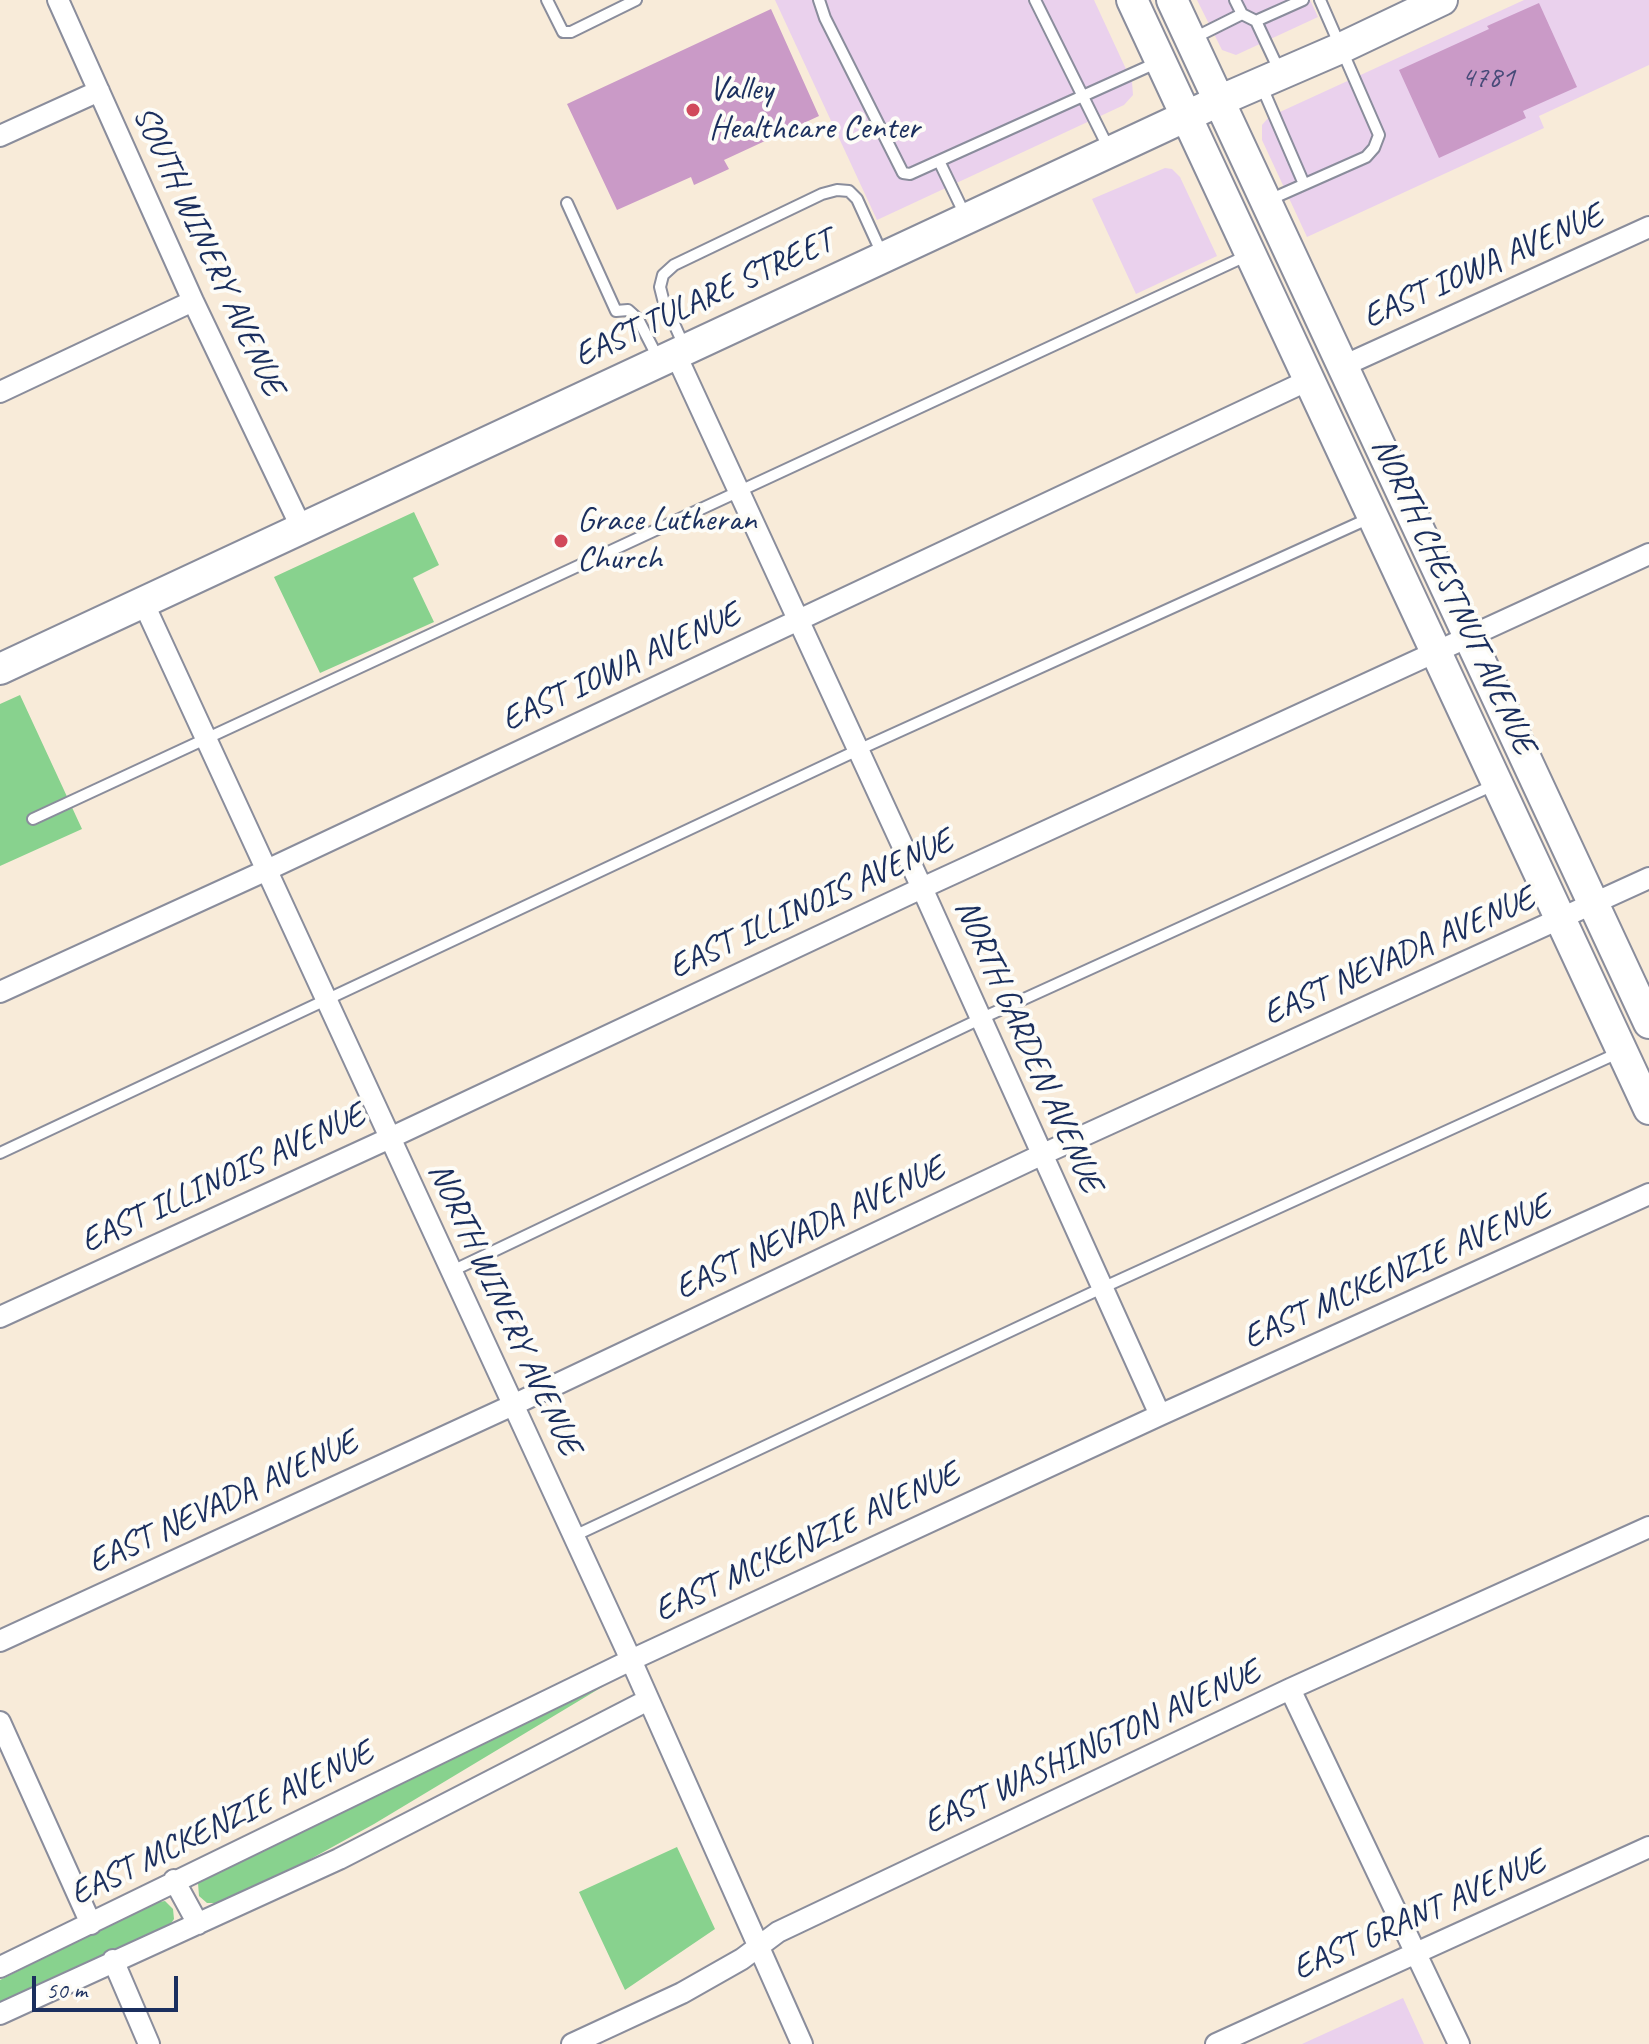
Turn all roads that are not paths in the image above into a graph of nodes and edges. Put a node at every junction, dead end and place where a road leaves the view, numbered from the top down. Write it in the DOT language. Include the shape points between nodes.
graph roads {
  1 [pos="58,0"];
  2 [pos="547,0"];
  3 [pos="636,0"];
  4 [pos="819,0"];
  5 [pos="1035,0"];
  6 [pos="1132,0"];
  7 [pos="1172,0"];
  8 [pos="1235,0"];
  9 [pos="1303,0"];
  10 [pos="1320,0"];
  11 [pos="1442,0"];
  12 [pos="1242,14"];
  13 [pos="1256,21"];
  14 [pos="1191,39"];
  15 [pos="1341,48"];
  16 [pos="1161,60"];
  17 [pos="1270,78"];
  18 [pos="99,91"];
  19 [pos="1082,96"];
  20 [pos="1221,100"];
  21 [pos="1188,116"];
  22 [pos="0,136"];
  23 [pos="1110,152"];
  24 [pos="939,161"];
  25 [pos="1304,184"];
  26 [pos="1267,201"];
  27 [pos="567,203"];
  28 [pos="967,219"];
  29 [pos="1649,227"];
  30 [pos="1252,253"];
  31 [pos="883,258"];
  32 [pos="193,301"];
  33 [pos="674,355"];
  34 [pos="1343,366"];
  35 [pos="1311,379"];
  36 [pos="0,392"];
  37 [pos="740,490"];
  38 [pos="1406,500"];
  39 [pos="1373,517"];
  40 [pos="302,529"];
  41 [pos="1649,554"];
  42 [pos="143,602"];
  43 [pos="797,621"];
  44 [pos="1470,637"];
  45 [pos="1437,653"];
  46 [pos="0,669"];
  47 [pos="206,738"];
  48 [pos="858,750"];
  49 [pos="1498,784"];
  50 [pos="33,819"];
  51 [pos="267,870"];
  52 [pos="1649,878"];
  53 [pos="922,888"];
  54 [pos="1594,903"];
  55 [pos="1560,919"];
  56 [pos="0,992"];
  57 [pos="326,1002"];
  58 [pos="980,1019"];
  59 [pos="1649,1023"];
  60 [pos="1622,1051"];
  61 [pos="1649,1109"];
  62 [pos="390,1138"];
  63 [pos="0,1153"];
  64 [pos="1041,1155"];
  65 [pos="1649,1194"];
  66 [pos="452,1271"];
  67 [pos="1102,1288"];
  68 [pos="0,1317"];
  69 [pos="513,1405"];
  70 [pos="1160,1415"];
  71 [pos="1649,1527"];
  72 [pos="574,1536"];
  73 [pos="0,1641"];
  74 [pos="631,1660"];
  75 [pos="1290,1689"];
  76 [pos="648,1700"];
  77 [pos="0,1722"];
  78 [pos="1649,1847"];
  79 [pos="174,1880"];
  80 [pos="91,1924"];
  81 [pos="198,1924"];
  82 [pos="759,1946"];
  83 [pos="1415,1952"];
  84 [pos="113,1960"];
  85 [pos="0,1967"];
  86 [pos="0,2014"];
  87 [pos="149,2044"];
  88 [pos="572,2044"];
  89 [pos="802,2044"];
  90 [pos="1216,2044"];
  91 [pos="1459,2044"];
  1 -- 18 [label="street, SOUTH WINERY AVENUE"];
  2 -- 3 [label="lane" via="563,32 571,32"];
  4 -- 24 [label="lane" via="903,173"];
  5 -- 19 [label="lane"];
  6 -- 16 [label="main road, NORTH CHESTNUT AVENUE"];
  7 -- 14 [label="main road, NORTH CHESTNUT AVENUE"];
  8 -- 12 [label="lane"];
  9 -- 13 [label="lane"];
  10 -- 15 [label="lane"];
  11 -- 15 [label="main road, EAST TULARE STREET"];
  12 -- 13 [label="lane"];
  12 -- 14 [label="lane"];
  13 -- 17 [label="lane"];
  14 -- 20 [label="main road, NORTH CHESTNUT AVENUE"];
  15 -- 17 [label="main road, EAST TULARE STREET"];
  15 -- 25 [label="lane" via="1379,135 1366,157"];
  16 -- 19 [label="lane"];
  16 -- 21 [label="main road, NORTH CHESTNUT AVENUE"];
  17 -- 20 [label="main road, EAST TULARE STREET"];
  17 -- 25 [label="lane"];
  18 -- 22 [label="street"];
  18 -- 32 [label="street, SOUTH WINERY AVENUE"];
  19 -- 23 [label="lane"];
  19 -- 24 [label="lane"];
  20 -- 21 [label="main road, EAST TULARE STREET"];
  20 -- 26 [label="main road, NORTH CHESTNUT AVENUE"];
  21 -- 23 [label="main road, EAST TULARE STREET"];
  21 -- 30 [label="main road, NORTH CHESTNUT AVENUE"];
  23 -- 28 [label="main road, EAST TULARE STREET"];
  24 -- 28 [label="lane"];
  25 -- 26 [label="lane"];
  26 -- 34 [label="main road, NORTH CHESTNUT AVENUE"];
  27 -- 33 [label="lane" via="616,311 628,310"];
  28 -- 31 [label="main road, EAST TULARE STREET"];
  29 -- 34 [label="street, EAST IOWA AVENUE"];
  30 -- 35 [label="main road, NORTH CHESTNUT AVENUE"];
  30 -- 37 [label="lane"];
  31 -- 33 [label="main road, EAST TULARE STREET"];
  31 -- 33 [label="lane" via="857,199 849,191 822,194 663,275 660,287"];
  32 -- 36 [label="street"];
  32 -- 40 [label="street, SOUTH WINERY AVENUE"];
  33 -- 37 [label="street, NORTH GARDEN AVENUE"];
  33 -- 40 [label="main road, EAST TULARE STREET"];
  34 -- 38 [label="main road, NORTH CHESTNUT AVENUE"];
  35 -- 38 [label="main road" via="1331,384 1376,474"];
  35 -- 39 [label="main road, NORTH CHESTNUT AVENUE"];
  35 -- 43 [label="street, EAST IOWA AVENUE"];
  37 -- 43 [label="street, NORTH GARDEN AVENUE"];
  37 -- 47 [label="lane"];
  38 -- 44 [label="main road, NORTH CHESTNUT AVENUE"];
  39 -- 45 [label="main road, NORTH CHESTNUT AVENUE"];
  39 -- 48 [label="lane"];
  40 -- 42 [label="main road, EAST TULARE STREET"];
  41 -- 44 [label="street, EAST ILLINOIS AVENUE"];
  42 -- 46 [label="main road, EAST TULARE STREET"];
  42 -- 47 [label="street, NORTH WINERY AVENUE"];
  43 -- 48 [label="street, NORTH GARDEN AVENUE"];
  43 -- 51 [label="street, EAST IOWA AVENUE"];
  44 -- 45 [label="street, EAST ILLINOIS AVENUE"];
  44 -- 54 [label="main road, NORTH CHESTNUT AVENUE"];
  45 -- 49 [label="main road, NORTH CHESTNUT AVENUE"];
  45 -- 53 [label="street, EAST ILLINOIS AVENUE"];
  47 -- 50 [label="lane"];
  47 -- 51 [label="street, NORTH WINERY AVENUE"];
  48 -- 53 [label="street, NORTH GARDEN AVENUE"];
  48 -- 57 [label="lane"];
  49 -- 55 [label="main road, NORTH CHESTNUT AVENUE"];
  49 -- 58 [label="lane"];
  51 -- 56 [label="street, EAST IOWA AVENUE"];
  51 -- 57 [label="street, NORTH WINERY AVENUE"];
  52 -- 54 [label="street, EAST NEVADA AVENUE"];
  53 -- 58 [label="street, NORTH GARDEN AVENUE"];
  53 -- 62 [label="street, EAST ILLINOIS AVENUE"];
  54 -- 55 [label="street, EAST NEVADA AVENUE"];
  54 -- 59 [label="main road, NORTH CHESTNUT AVENUE"];
  55 -- 60 [label="main road, NORTH CHESTNUT AVENUE"];
  55 -- 64 [label="street, EAST NEVADA AVENUE"];
  57 -- 62 [label="street, NORTH WINERY AVENUE"];
  57 -- 63 [label="lane"];
  58 -- 64 [label="street, NORTH GARDEN AVENUE"];
  58 -- 66 [label="lane"];
  60 -- 61 [label="main road, NORTH CHESTNUT AVENUE"];
  60 -- 67 [label="lane"];
  62 -- 66 [label="street, NORTH WINERY AVENUE"];
  62 -- 68 [label="street, EAST ILLINOIS AVENUE"];
  64 -- 67 [label="street, NORTH GARDEN AVENUE"];
  64 -- 69 [label="street, EAST NEVADA AVENUE"];
  65 -- 70 [label="street, EAST MCKENZIE AVENUE"];
  66 -- 69 [label="street, NORTH WINERY AVENUE"];
  67 -- 70 [label="street, NORTH GARDEN AVENUE"];
  67 -- 72 [label="lane"];
  69 -- 72 [label="street, NORTH WINERY AVENUE"];
  69 -- 73 [label="street, EAST NEVADA AVENUE"];
  70 -- 74 [label="street, EAST MCKENZIE AVENUE"];
  71 -- 75 [label="street, EAST WASHINGTON AVENUE"];
  72 -- 74 [label="street, NORTH WINERY AVENUE"];
  74 -- 76 [label="street, NORTH WINERY AVENUE"];
  74 -- 79 [label="street, EAST MCKENZIE AVENUE"];
  75 -- 82 [label="street, EAST WASHINGTON AVENUE" via="778,1932"];
  75 -- 83 [label="street"];
  76 -- 81 [label="street" via="339,1859"];
  76 -- 82 [label="street, NORTH WINERY AVENUE"];
  77 -- 80 [label="street"];
  78 -- 83 [label="street, EAST GRANT AVENUE"];
  79 -- 80 [label="street, EAST MCKENZIE AVENUE"];
  79 -- 81 [label="street"];
  80 -- 85 [label="street, EAST MCKENZIE AVENUE"];
  81 -- 84 [label="street"];
  82 -- 88 [label="street, EAST WASHINGTON AVENUE" via="682,1993"];
  82 -- 89 [label="street, NORTH WINERY AVENUE"];
  83 -- 90 [label="street, EAST GRANT AVENUE"];
  83 -- 91 [label="street"];
  84 -- 86 [label="street"];
  84 -- 87 [label="street"];
}
